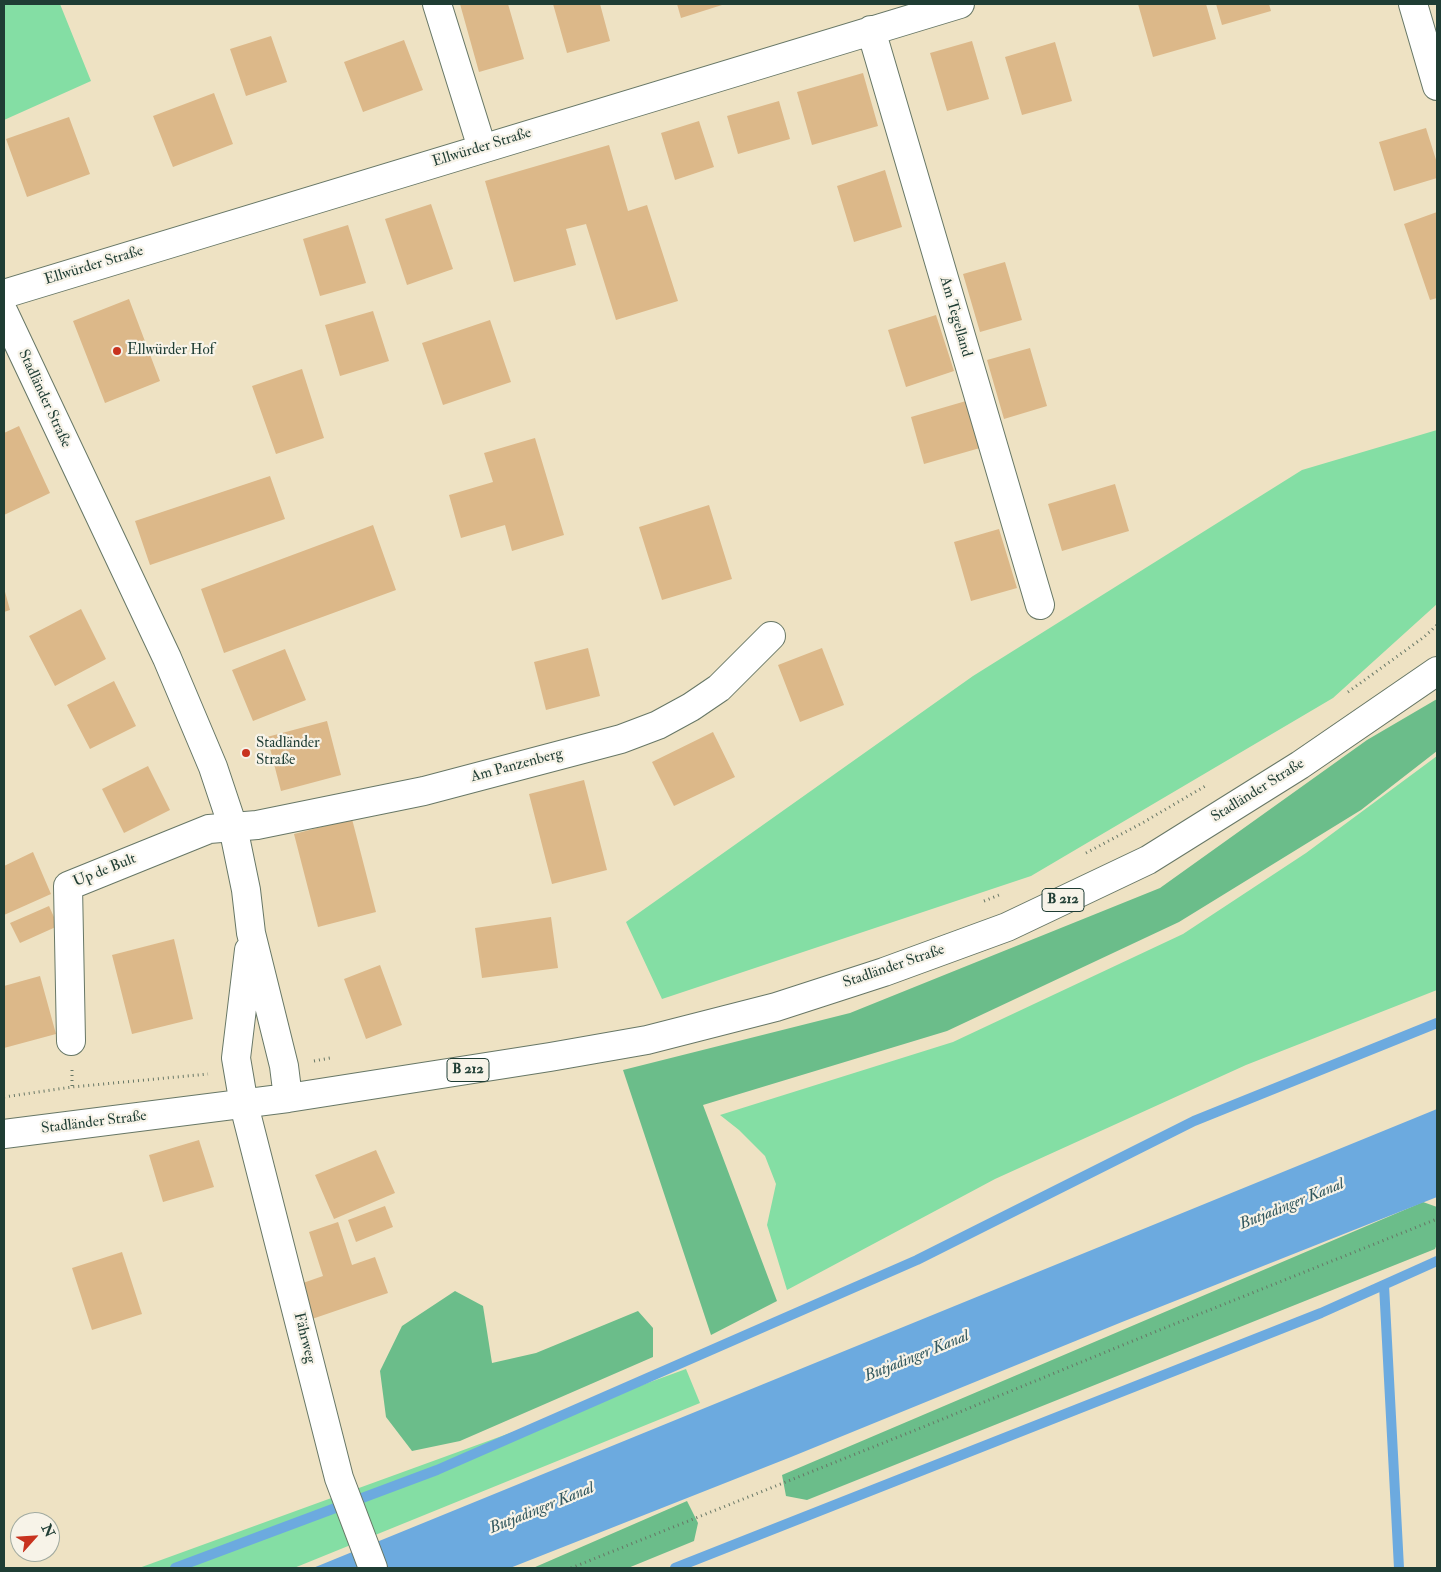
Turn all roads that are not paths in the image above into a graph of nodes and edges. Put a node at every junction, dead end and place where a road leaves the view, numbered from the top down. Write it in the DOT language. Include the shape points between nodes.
graph roads {
  1 [pos="437,4"];
  2 [pos="1412,4"];
  3 [pos="944,6"];
  4 [pos="871,30"];
  5 [pos="1437,86"];
  6 [pos="482,148"];
  7 [pos="4,294"];
  8 [pos="4,313"];
  9 [pos="1040,605"];
  10 [pos="771,636"];
  11 [pos="1437,671"];
  12 [pos="232,827"];
  13 [pos="251,933"];
  14 [pos="71,1041"];
  15 [pos="288,1098"];
  16 [pos="244,1105"];
  17 [pos="4,1134"];
  18 [pos="373,1568"];
  1 -- 6 [label="street"];
  2 -- 5 [label="street"];
  3 -- 4 [label="street, Ellwürder Straße"];
  4 -- 6 [label="street, Ellwürder Straße"];
  4 -- 9 [label="street, Am Tegelland"];
  6 -- 7 [label="street, Ellwürder Straße"];
  8 -- 12 [label="street, Stadländer Straße" via="167,658 213,767"];
  10 -- 12 [label="street, Am Panzenberg" via="718,688 691,707 658,725 621,739 424,790 257,826"];
  11 -- 15 [label="street, Stadländer Straße / B 212" via="1300,765 1148,860 1007,927 776,1007 647,1040"];
  12 -- 13 [label="street, Stadländer Straße" via="246,890"];
  12 -- 14 [label="street, Up de Bult" via="209,829 68,886"];
  13 -- 15 [label="street, Stadländer Straße" via="284,1066"];
  13 -- 16 [label="street, Stadländer Straße" via="236,1058"];
  15 -- 16 [label="street, Stadländer Straße / B 212"];
  16 -- 17 [label="street, Stadländer Straße / B 212"];
  16 -- 18 [label="street, Fährweg" via="339,1478"];
}
